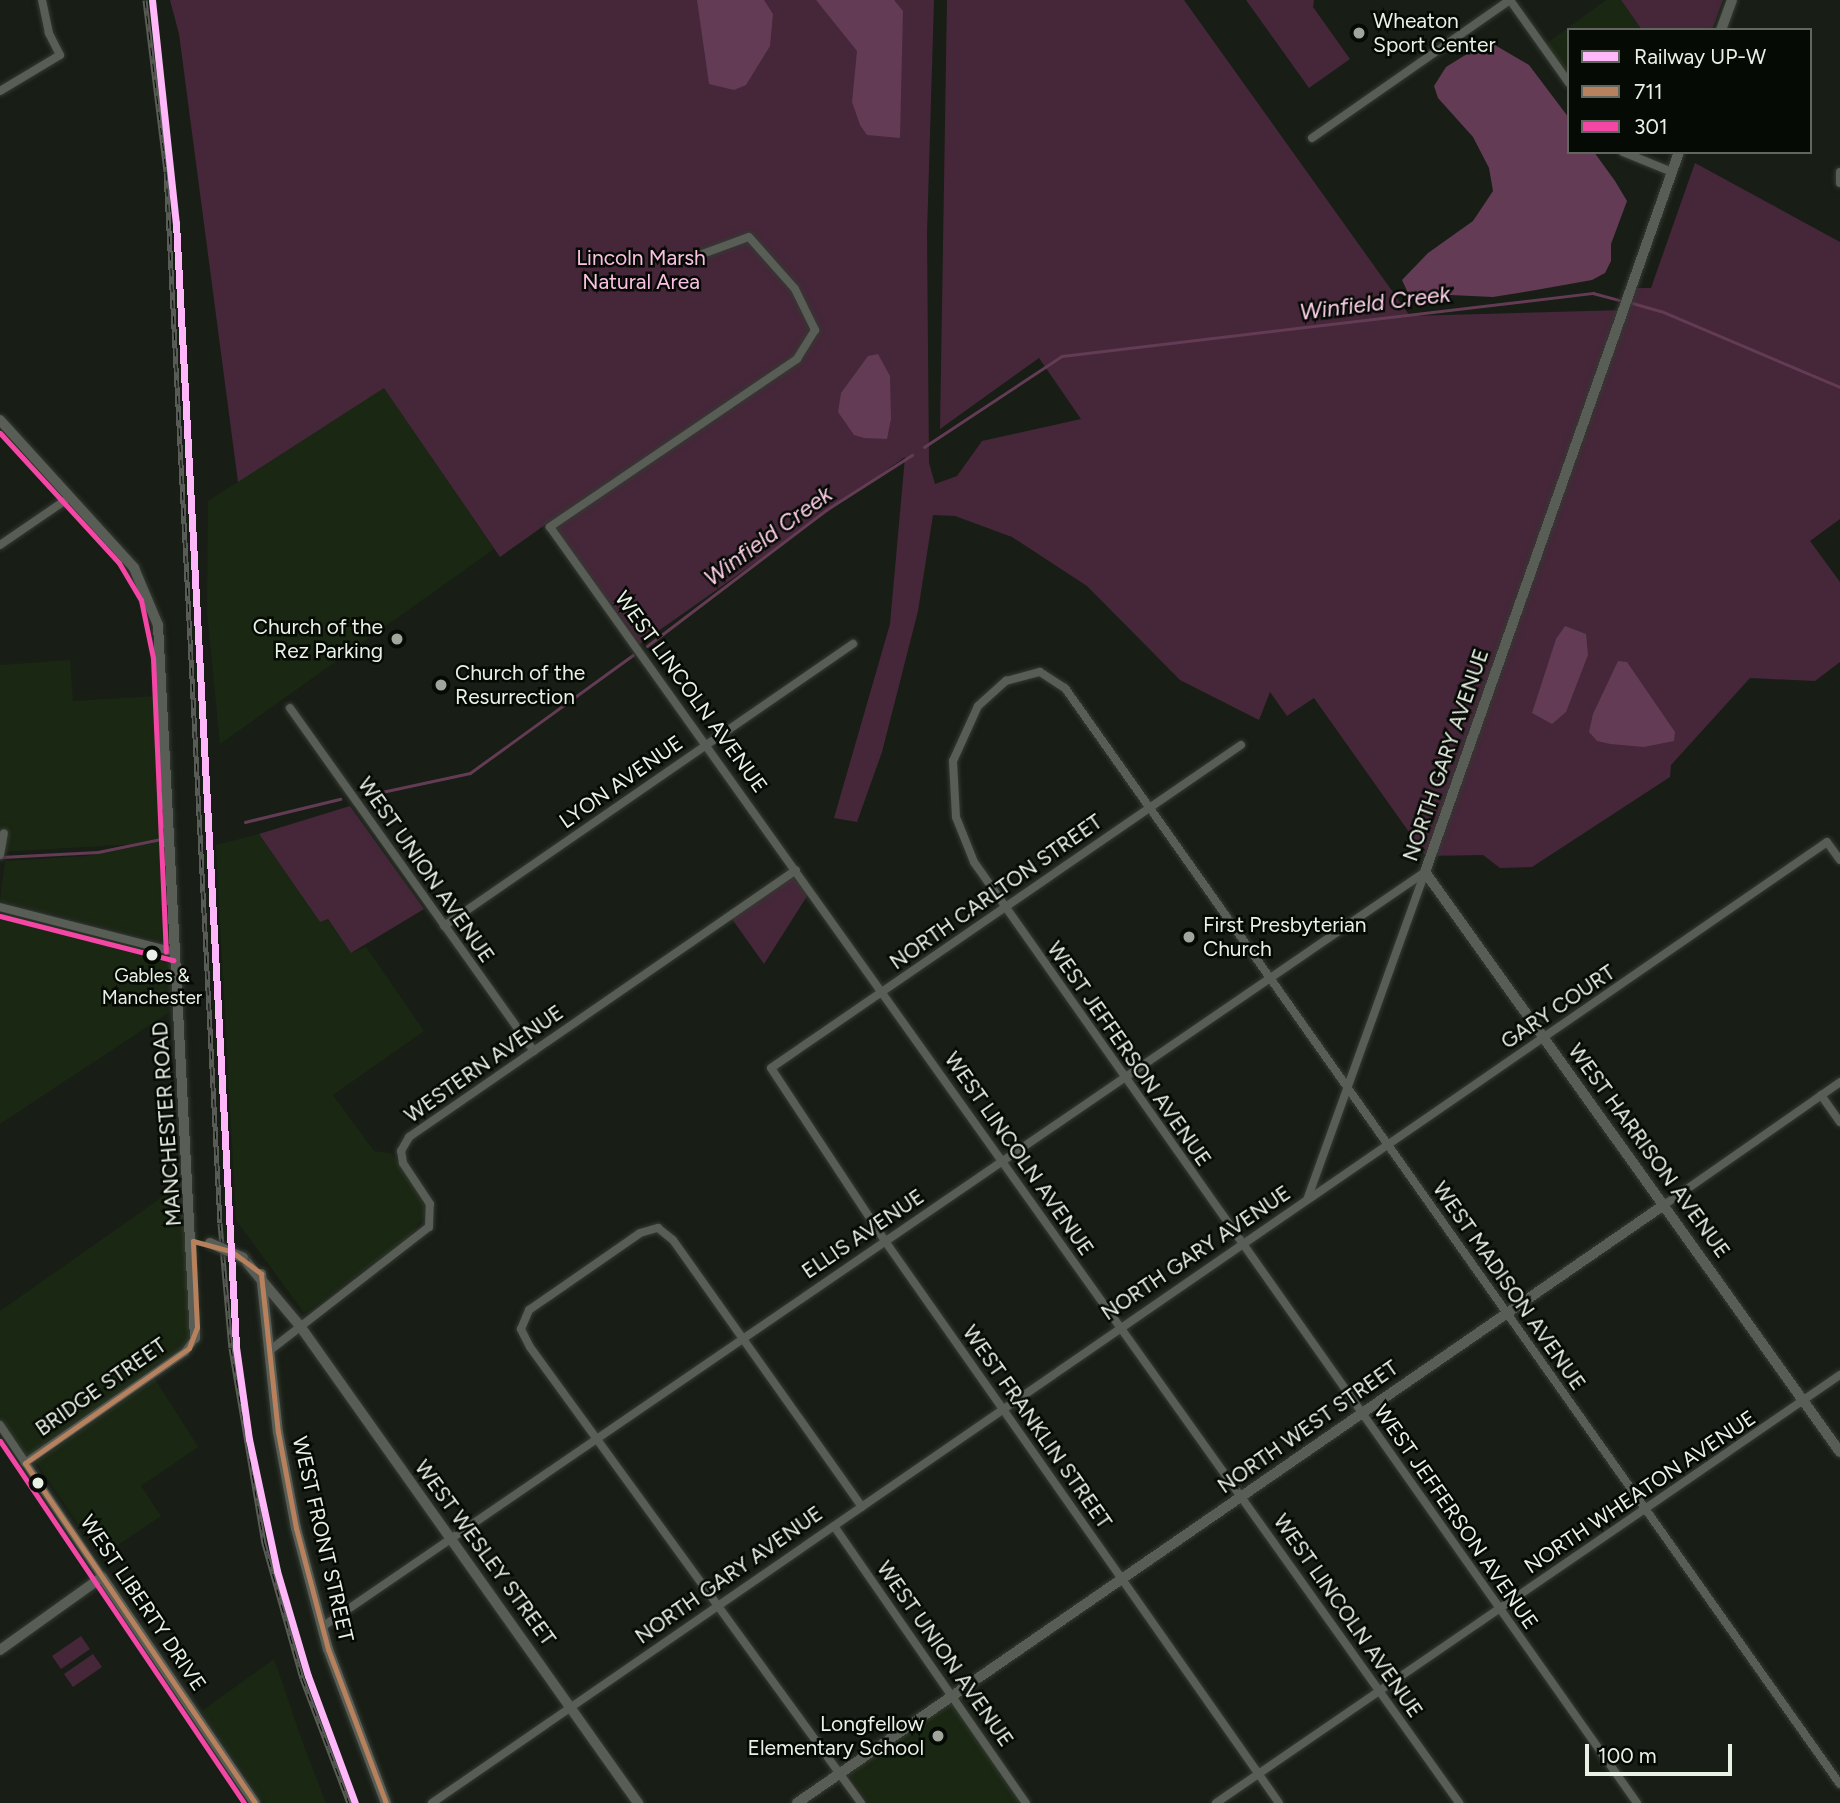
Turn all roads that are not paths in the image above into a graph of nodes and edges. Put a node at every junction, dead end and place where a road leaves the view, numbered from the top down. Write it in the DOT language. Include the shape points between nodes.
graph roads {
  1 [pos="42,0"];
  2 [pos="1510,0"];
  3 [pos="1732,0"];
  4 [pos="1722,28"];
  5 [pos="1567,80"];
  6 [pos="0,91"];
  7 [pos="1312,138"];
  8 [pos="1628,154"];
  9 [pos="1678,154"];
  10 [pos="1672,172"];
  11 [pos="1840,172"];
  12 [pos="1840,183"];
  13 [pos="696,256"];
  14 [pos="0,420"];
  15 [pos="70,497"];
  16 [pos="0,545"];
  17 [pos="853,644"];
  18 [pos="290,708"];
  19 [pos="706,745"];
  20 [pos="1241,745"];
  21 [pos="1150,808"];
  22 [pos="4,833"];
  23 [pos="0,855"];
  24 [pos="1840,860"];
  25 [pos="796,870"];
  26 [pos="1425,872"];
  27 [pos="0,907"];
  28 [pos="1004,908"];
  29 [pos="444,926"];
  30 [pos="175,952"];
  31 [pos="1269,976"];
  32 [pos="883,992"];
  33 [pos="1544,1038"];
  34 [pos="534,1051"];
  35 [pos="771,1068"];
  36 [pos="1123,1076"];
  37 [pos="1840,1082"];
  38 [pos="1349,1088"];
  39 [pos="1821,1095"];
  40 [pos="1840,1122"];
  41 [pos="1388,1144"];
  42 [pos="1002,1160"];
  43 [pos="1307,1200"];
  44 [pos="1664,1205"];
  45 [pos="193,1241"];
  46 [pos="885,1241"];
  47 [pos="1242,1244"];
  48 [pos="261,1274"];
  49 [pos="1508,1313"];
  50 [pos="300,1326"];
  51 [pos="1121,1327"];
  52 [pos="195,1338"];
  53 [pos="742,1338"];
  54 [pos="269,1351"];
  55 [pos="1840,1375"];
  56 [pos="1803,1400"];
  57 [pos="1004,1409"];
  58 [pos="1362,1413"];
  59 [pos="0,1424"];
  60 [pos="597,1438"];
  61 [pos="1840,1452"];
  62 [pos="25,1463"];
  63 [pos="1242,1496"];
  64 [pos="862,1507"];
  65 [pos="1645,1510"];
  66 [pos="834,1526"];
  67 [pos="451,1538"];
  68 [pos="102,1577"];
  69 [pos="1121,1580"];
  70 [pos="718,1605"];
  71 [pos="1500,1609"];
  72 [pos="321,1627"];
  73 [pos="0,1650"];
  74 [pos="1381,1691"];
  75 [pos="953,1695"];
  76 [pos="572,1707"];
  77 [pos="838,1774"];
  78 [pos="1259,1774"];
  79 [pos="1840,1784"];
  80 [pos="256,1803"];
  81 [pos="386,1803"];
  82 [pos="432,1803"];
  83 [pos="638,1803"];
  84 [pos="797,1803"];
  85 [pos="862,1803"];
  86 [pos="1026,1803"];
  87 [pos="1216,1803"];
  88 [pos="1279,1803"];
  89 [pos="1459,1803"];
  90 [pos="1637,1803"];
  1 -- 6 [label="street" via="60,55"];
  2 -- 5 [label="street"];
  2 -- 7 [label="street"];
  3 -- 4 [label="street"];
  8 -- 10 [label="street"];
  9 -- 10 [label="street, NORTH GARY AVENUE"];
  10 -- 26 [label="street, NORTH GARY AVENUE"];
  11 -- 12 [label="street"];
  13 -- 19 [label="street, WEST LINCOLN AVENUE" via="749,237 795,289 816,330 797,359 550,527"];
  14 -- 15 [label="street, MANCHESTER ROAD"];
  15 -- 16 [label="street"];
  15 -- 30 [label="street, MANCHESTER ROAD" via="134,568 158,625"];
  17 -- 19 [label="street, LYON AVENUE"];
  18 -- 29 [label="street, WEST UNION AVENUE"];
  19 -- 25 [label="street, WEST LINCOLN AVENUE"];
  19 -- 29 [label="street, LYON AVENUE"];
  20 -- 21 [label="street, NORTH CARLTON STREET"];
  21 -- 28 [label="street, NORTH CARLTON STREET"];
  21 -- 28 [label="street, WEST JEFFERSON AVENUE" via="1058,681 1040,672 1006,681 969,721 953,761 952,789 967,848"];
  21 -- 31 [label="street, WEST MADISON AVENUE"];
  22 -- 23 [label="street"];
  24 -- 33 [label="street, GARY COURT" via="1827,842"];
  25 -- 32 [label="street, WEST LINCOLN AVENUE"];
  25 -- 34 [label="street, WESTERN AVENUE"];
  26 -- 31 [label="street, ELLIS AVENUE"];
  26 -- 33 [label="street, WEST HARRISON AVENUE"];
  26 -- 38 [label="street, NORTH GARY AVENUE"];
  27 -- 30 [label="street"];
  28 -- 32 [label="street, NORTH CARLTON STREET"];
  28 -- 36 [label="street, WEST JEFFERSON AVENUE"];
  29 -- 34 [label="street, WEST UNION AVENUE"];
  30 -- 45 [label="street, MANCHESTER ROAD"];
  31 -- 36 [label="street, ELLIS AVENUE"];
  31 -- 38 [label="street, WEST MADISON AVENUE"];
  32 -- 35 [label="street, NORTH CARLTON STREET"];
  32 -- 42 [label="street, WEST LINCOLN AVENUE"];
  33 -- 41 [label="street, GARY COURT"];
  33 -- 44 [label="street, WEST HARRISON AVENUE"];
  34 -- 50 [label="street, WESTERN AVENUE" via="405,1142 403,1163 430,1204 429,1227"];
  35 -- 46 [label="street, WEST FRANKLIN STREET"];
  36 -- 42 [label="street, ELLIS AVENUE"];
  36 -- 47 [label="street, WEST JEFFERSON AVENUE"];
  37 -- 39 [label="street, NORTH WEST STREET"];
  38 -- 41 [label="street, WEST MADISON AVENUE"];
  38 -- 43 [label="street, NORTH GARY AVENUE"];
  39 -- 40 [label="street"];
  39 -- 44 [label="street, NORTH WEST STREET"];
  41 -- 43 [label="street, GARY COURT"];
  41 -- 49 [label="street, WEST MADISON AVENUE"];
  42 -- 46 [label="street, ELLIS AVENUE"];
  42 -- 51 [label="street, WEST LINCOLN AVENUE"];
  43 -- 47 [label="street, NORTH GARY AVENUE"];
  44 -- 49 [label="street, NORTH WEST STREET"];
  44 -- 56 [label="street, WEST HARRISON AVENUE"];
  45 -- 48 [label="street, bridge" via="210,1243 243,1258"];
  45 -- 52 [label="street, MANCHESTER ROAD"];
  46 -- 53 [label="street, ELLIS AVENUE"];
  46 -- 57 [label="street, WEST FRANKLIN STREET"];
  47 -- 51 [label="street, NORTH GARY AVENUE"];
  47 -- 58 [label="street, WEST JEFFERSON AVENUE"];
  48 -- 50 [label="street, WEST WESLEY STREET"];
  48 -- 54 [label="street, WEST FRONT STREET"];
  49 -- 58 [label="street, NORTH WEST STREET"];
  49 -- 65 [label="street, WEST MADISON AVENUE"];
  50 -- 54 [label="street"];
  50 -- 67 [label="street, WEST WESLEY STREET"];
  51 -- 57 [label="street, NORTH GARY AVENUE"];
  51 -- 63 [label="street, WEST LINCOLN AVENUE"];
  52 -- 62 [label="street, BRIDGE STREET" via="180,1356"];
  53 -- 60 [label="street, ELLIS AVENUE"];
  53 -- 60 [label="street" via="673,1240 658,1228 640,1233 544,1298 529,1310 521,1329"];
  53 -- 64 [label="street"];
  54 -- 72 [label="street, WEST FRONT STREET" via="288,1485"];
  55 -- 56 [label="street, NORTH WHEATON AVENUE"];
  56 -- 61 [label="street, WEST HARRISON AVENUE"];
  56 -- 65 [label="street, NORTH WHEATON AVENUE"];
  57 -- 64 [label="street, NORTH GARY AVENUE"];
  57 -- 69 [label="street, WEST FRANKLIN STREET"];
  58 -- 63 [label="street, NORTH WEST STREET"];
  58 -- 71 [label="street, WEST JEFFERSON AVENUE"];
  59 -- 62 [label="street, WEST LIBERTY DRIVE"];
  60 -- 67 [label="street, ELLIS AVENUE"];
  60 -- 70 [label="street"];
  62 -- 68 [label="street, WEST LIBERTY DRIVE"];
  63 -- 69 [label="street, NORTH WEST STREET"];
  63 -- 74 [label="street, WEST LINCOLN AVENUE"];
  64 -- 66 [label="street, NORTH GARY AVENUE"];
  65 -- 71 [label="street, NORTH WHEATON AVENUE"];
  65 -- 79 [label="street, WEST MADISON AVENUE"];
  66 -- 70 [label="street, NORTH GARY AVENUE"];
  66 -- 75 [label="street, WEST UNION AVENUE"];
  67 -- 72 [label="street, ELLIS AVENUE"];
  67 -- 76 [label="street, WEST WESLEY STREET"];
  68 -- 73 [label="street"];
  68 -- 80 [label="street, WEST LIBERTY DRIVE"];
  69 -- 75 [label="street, NORTH WEST STREET"];
  69 -- 78 [label="street, WEST FRANKLIN STREET"];
  70 -- 76 [label="street, NORTH GARY AVENUE"];
  70 -- 77 [label="street"];
  71 -- 74 [label="street, NORTH WHEATON AVENUE"];
  71 -- 90 [label="street, WEST JEFFERSON AVENUE"];
  72 -- 81 [label="street, WEST FRONT STREET"];
  74 -- 78 [label="street, NORTH WHEATON AVENUE"];
  74 -- 89 [label="street, WEST LINCOLN AVENUE"];
  75 -- 77 [label="street, NORTH WEST STREET"];
  75 -- 86 [label="street, WEST UNION AVENUE"];
  76 -- 82 [label="street, NORTH GARY AVENUE"];
  76 -- 83 [label="street, WEST WESLEY STREET"];
  77 -- 84 [label="street, NORTH WEST STREET"];
  77 -- 85 [label="street"];
  78 -- 87 [label="street, NORTH WHEATON AVENUE"];
  78 -- 88 [label="street, WEST FRANKLIN STREET"];
}
